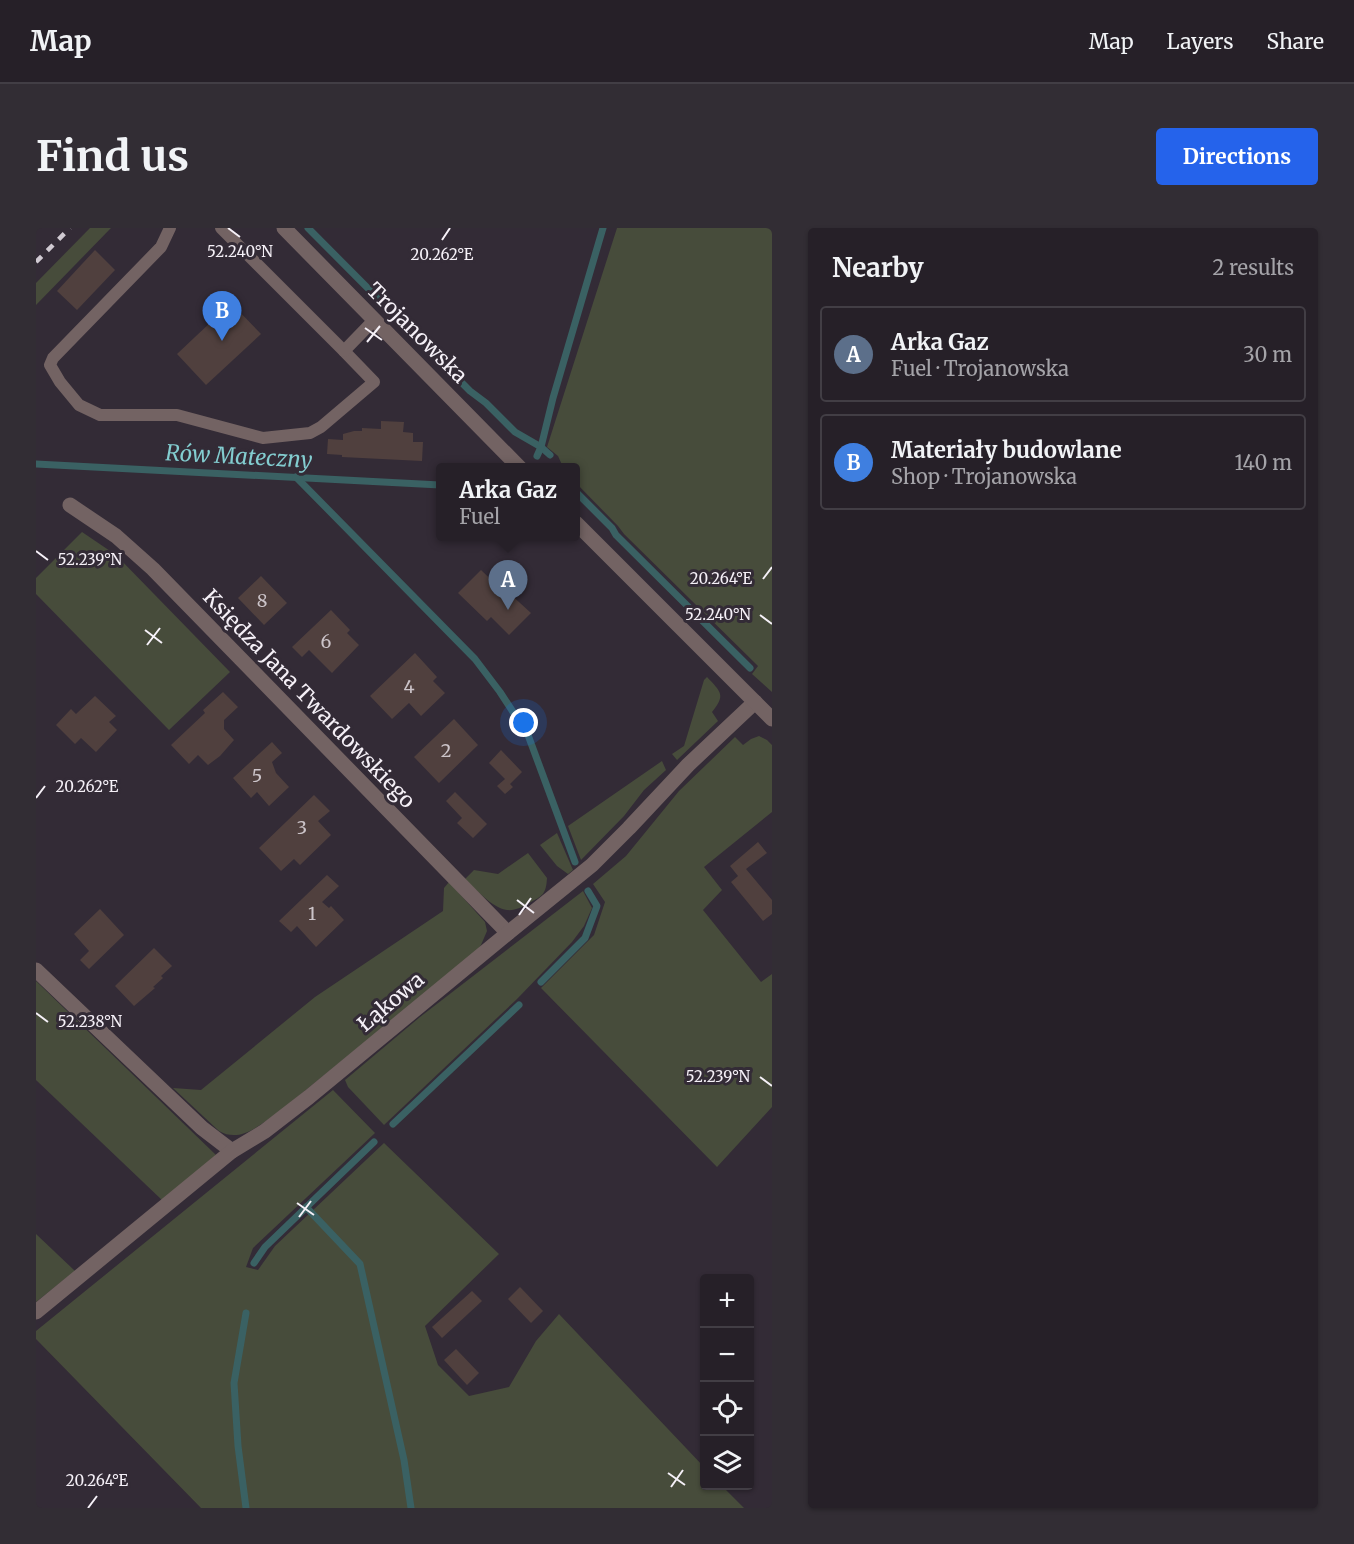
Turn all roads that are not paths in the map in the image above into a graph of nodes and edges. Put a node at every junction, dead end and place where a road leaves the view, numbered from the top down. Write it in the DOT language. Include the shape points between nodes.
graph roads {
  1 [pos="170,228"];
  2 [pos="221,228"];
  3 [pos="284,228"];
  4 [pos="374,320"];
  5 [pos="344,351"];
  6 [pos="515,463"];
  7 [pos="70,505"];
  8 [pos="580,527"];
  9 [pos="755,702"];
  10 [pos="772,719"];
  11 [pos="508,933"];
  12 [pos="36,970"];
  13 [pos="232,1151"];
  14 [pos="36,1312"];
  1 -- 5 [label="lane" via="161,247 53,358 50,365 79,405 100,415 177,415 263,438 310,433 374,382"];
  2 -- 5 [label="lane"];
  3 -- 4 [label="street, Trojanowska"];
  4 -- 5 [label="lane"];
  4 -- 6 [label="street, Trojanowska"];
  7 -- 11 [label="street, Księdza Jana Twardowskiego" via="116,536 153,569"];
  8 -- 9 [label="street"];
  9 -- 10 [label="street"];
  9 -- 11 [label="street, Łąkowa" via="688,765 592,866"];
  11 -- 13 [label="street, Łąkowa" via="309,1097"];
  12 -- 13 [label="street" via="202,1128"];
  13 -- 14 [label="street, Łąkowa"];
}
